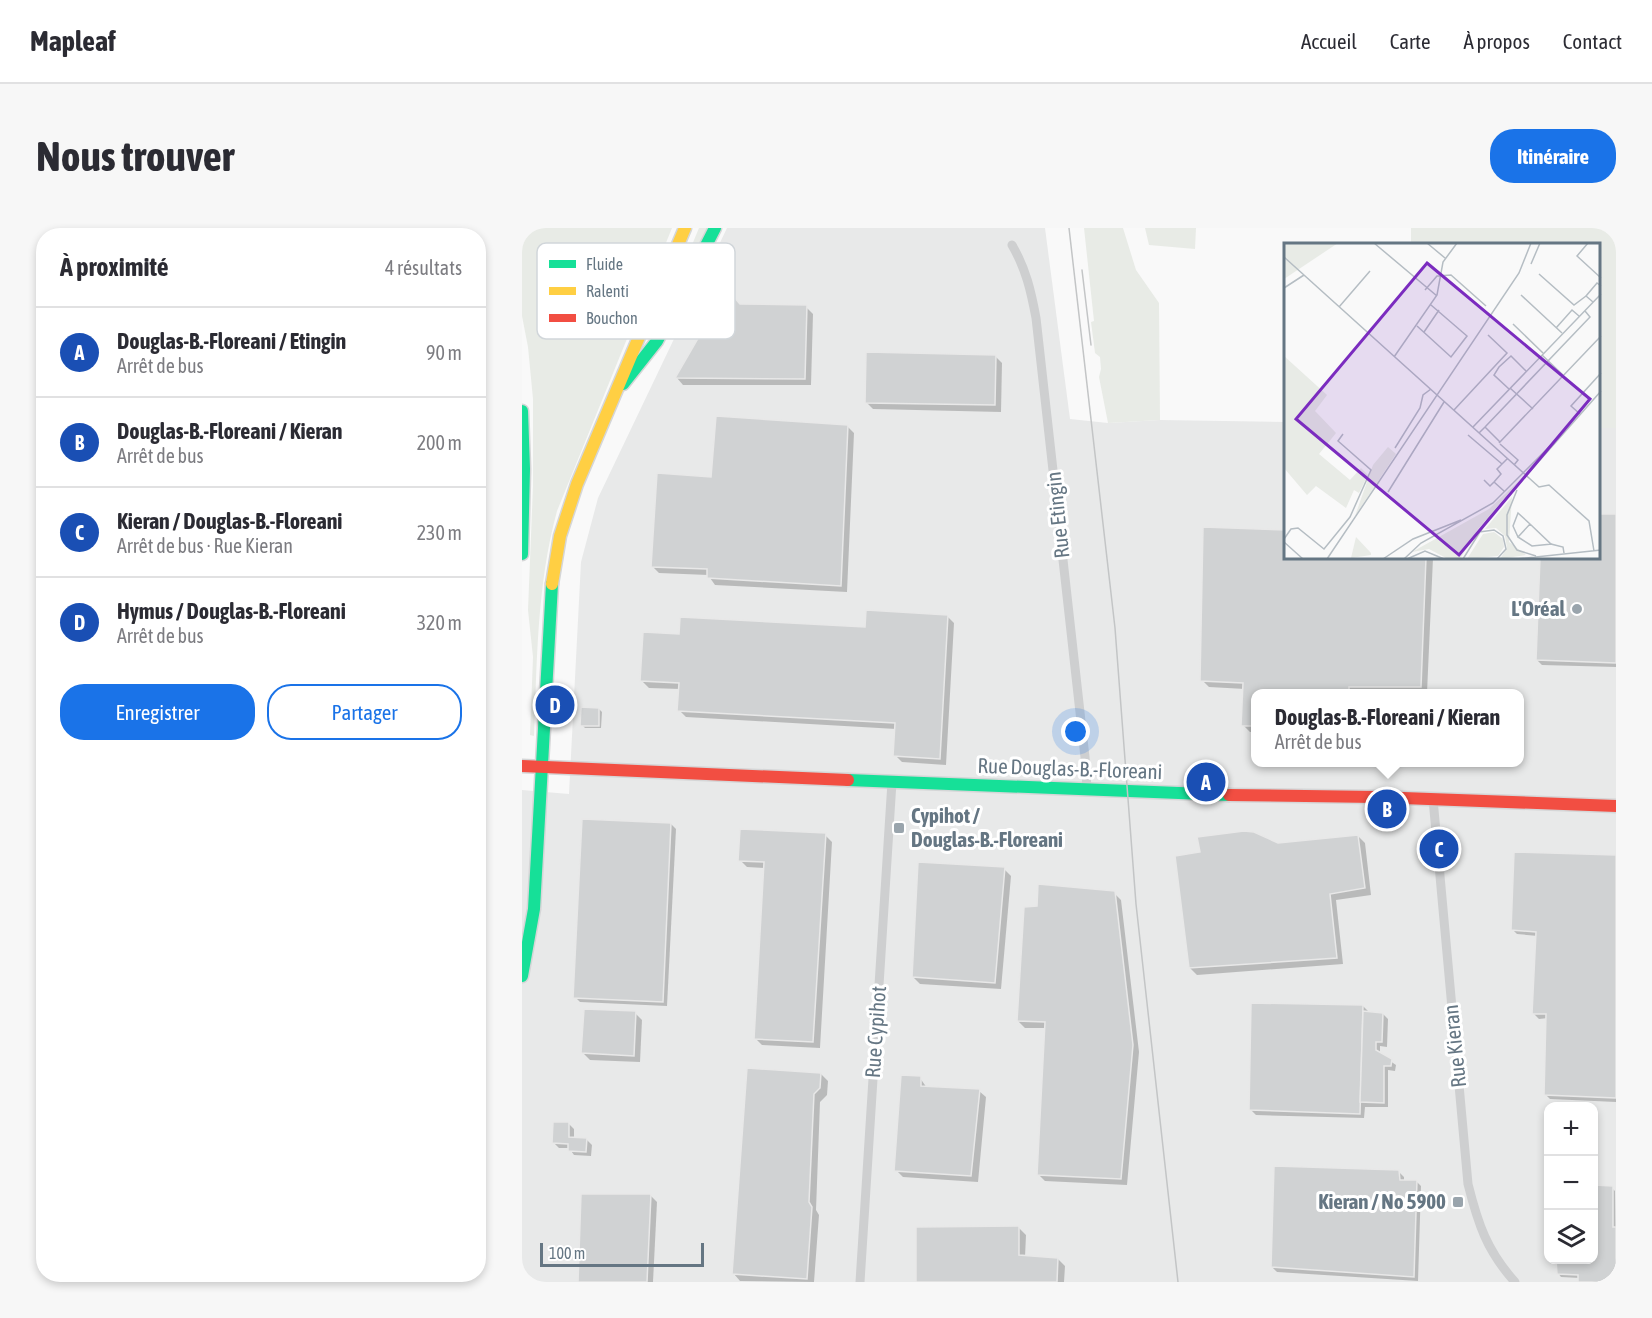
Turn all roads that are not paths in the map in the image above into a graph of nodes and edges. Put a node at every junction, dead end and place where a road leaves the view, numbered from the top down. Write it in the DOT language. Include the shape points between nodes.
graph roads {
  1 [pos="685,228"];
  2 [pos="715,228"];
  3 [pos="679,243"];
  4 [pos="707,243"];
  5 [pos="1012,245"];
  6 [pos="637,339"];
  7 [pos="658,339"];
  8 [pos="612,397"];
  9 [pos="522,411"];
  10 [pos="522,554"];
  11 [pos="522,766"];
  12 [pos="542,767"];
  13 [pos="892,782"];
  14 [pos="1087,790"];
  15 [pos="1432,799"];
  16 [pos="1616,806"];
  17 [pos="522,976"];
  18 [pos="860,1282"];
  19 [pos="1515,1282"];
  1 -- 3 [label="main road"];
  2 -- 4 [label="main road"];
  5 -- 14 [label="street, Rue Etingin" via="1030,284 1036,318"];
  6 -- 8 [label="main road"];
  7 -- 8 [label="main road"];
  8 -- 12 [label="main road" via="568,510 555,561"];
  9 -- 10 [label="main road"];
  11 -- 12 [label="main road, Rue Douglas-B.-Floreani"];
  12 -- 13 [label="main road, Rue Douglas-B.-Floreani"];
  12 -- 17 [label="main road" via="534,909"];
  13 -- 14 [label="main road, Rue Douglas-B.-Floreani"];
  13 -- 18 [label="street, Rue Cypihot"];
  14 -- 15 [label="main road, Rue Douglas-B.-Floreani"];
  15 -- 16 [label="main road, Rue Douglas-B.-Floreani"];
  15 -- 19 [label="street, Rue Kieran" via="1468,1184 1487,1244"];
}
